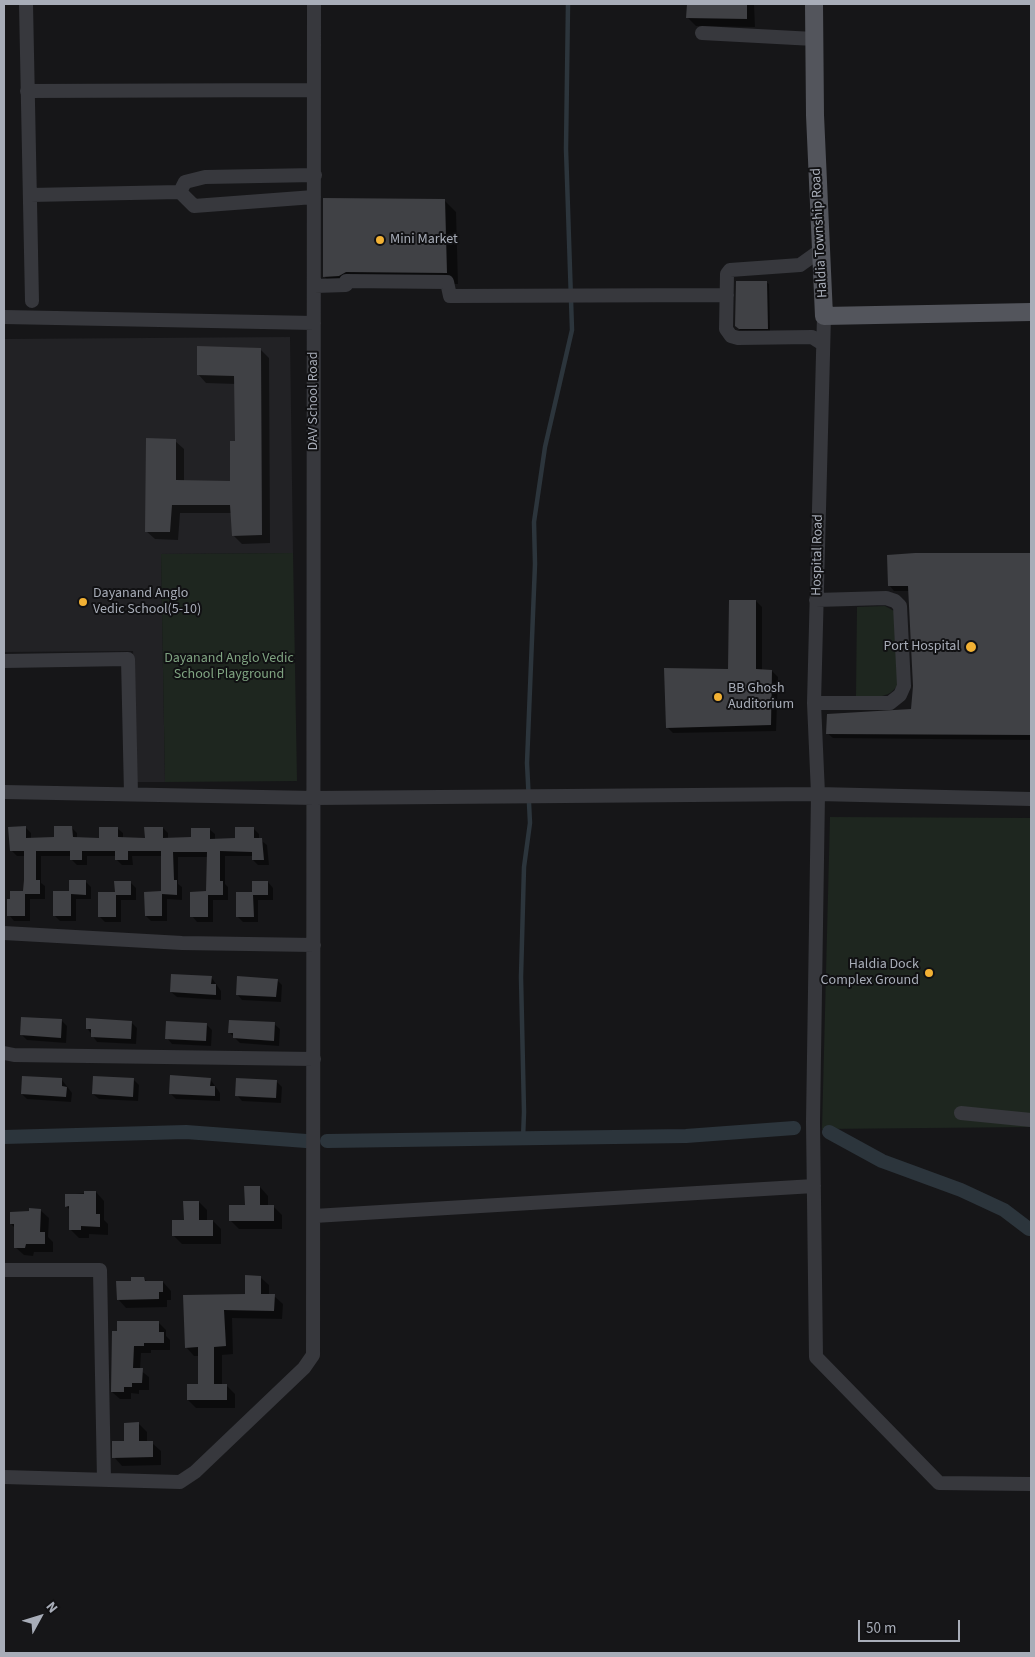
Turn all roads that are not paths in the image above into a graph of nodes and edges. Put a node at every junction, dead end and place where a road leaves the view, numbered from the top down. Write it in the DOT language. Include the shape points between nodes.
graph roads {
  1 [pos="26,4"];
  2 [pos="314,4"];
  3 [pos="814,4"];
  4 [pos="702,33"];
  5 [pos="814,39"];
  6 [pos="314,90"];
  7 [pos="27,91"];
  8 [pos="314,175"];
  9 [pos="180,192"];
  10 [pos="30,196"];
  11 [pos="314,197"];
  12 [pos="821,250"];
  13 [pos="314,286"];
  14 [pos="727,295"];
  15 [pos="32,300"];
  16 [pos="1031,312"];
  17 [pos="824,316"];
  18 [pos="4,317"];
  19 [pos="314,323"];
  20 [pos="823,344"];
  21 [pos="816,600"];
  22 [pos="4,661"];
  23 [pos="814,703"];
  24 [pos="4,792"];
  25 [pos="131,794"];
  26 [pos="818,794"];
  27 [pos="314,798"];
  28 [pos="1031,799"];
  29 [pos="4,933"];
  30 [pos="314,945"];
  31 [pos="4,1052"];
  32 [pos="314,1059"];
  33 [pos="961,1113"];
  34 [pos="1031,1120"];
  35 [pos="814,1186"];
  36 [pos="314,1216"];
  37 [pos="4,1270"];
  38 [pos="4,1477"];
  39 [pos="104,1480"];
  40 [pos="1031,1484"];
  1 -- 7 [label="street"];
  2 -- 6 [label="street, DAV School Road"];
  3 -- 5 [label="main road, Haldia Township Road"];
  4 -- 5 [label="street"];
  5 -- 12 [label="main road, Haldia Township Road"];
  6 -- 7 [label="street"];
  6 -- 8 [label="street, DAV School Road"];
  7 -- 10 [label="street"];
  8 -- 9 [label="street" via="204,177 186,182"];
  8 -- 11 [label="street, DAV School Road"];
  9 -- 10 [label="street"];
  9 -- 11 [label="street" via="194,206"];
  10 -- 15 [label="street"];
  11 -- 13 [label="street, DAV School Road"];
  12 -- 14 [label="street" via="800,265 730,270 727,274"];
  12 -- 17 [label="main road, Haldia Township Road"];
  13 -- 14 [label="street" via="346,285 346,281 447,282 450,296"];
  13 -- 19 [label="street, DAV School Road"];
  14 -- 20 [label="street" via="726,328 731,336 812,337"];
  16 -- 17 [label="main road, Haldia Township Road"];
  17 -- 20 [label="street, Hospital Road"];
  18 -- 19 [label="street"];
  19 -- 27 [label="street, DAV School Road"];
  20 -- 21 [label="street, Hospital Road"];
  21 -- 23 [label="street, Hospital Road"];
  21 -- 23 [label="street" via="886,598 895,601 900,606 904,686 890,703"];
  22 -- 25 [label="street" via="128,659"];
  23 -- 26 [label="street, Hospital Road"];
  24 -- 25 [label="street"];
  25 -- 27 [label="street"];
  26 -- 27 [label="street"];
  26 -- 28 [label="street"];
  26 -- 35 [label="street, Hospital Road"];
  27 -- 30 [label="street, DAV School Road"];
  29 -- 30 [label="street" via="182,943"];
  30 -- 32 [label="street, DAV School Road"];
  31 -- 32 [label="street" via="14,1055"];
  32 -- 36 [label="street, DAV School Road"];
  33 -- 34 [label="street"];
  35 -- 36 [label="street"];
  35 -- 40 [label="street, Hospital Road" via="816,1357 939,1483"];
  36 -- 39 [label="street, DAV School Road" via="313,1354 304,1368 195,1472 180,1482"];
  37 -- 39 [label="street" via="100,1270"];
  38 -- 39 [label="street, DAV School Road"];
}
